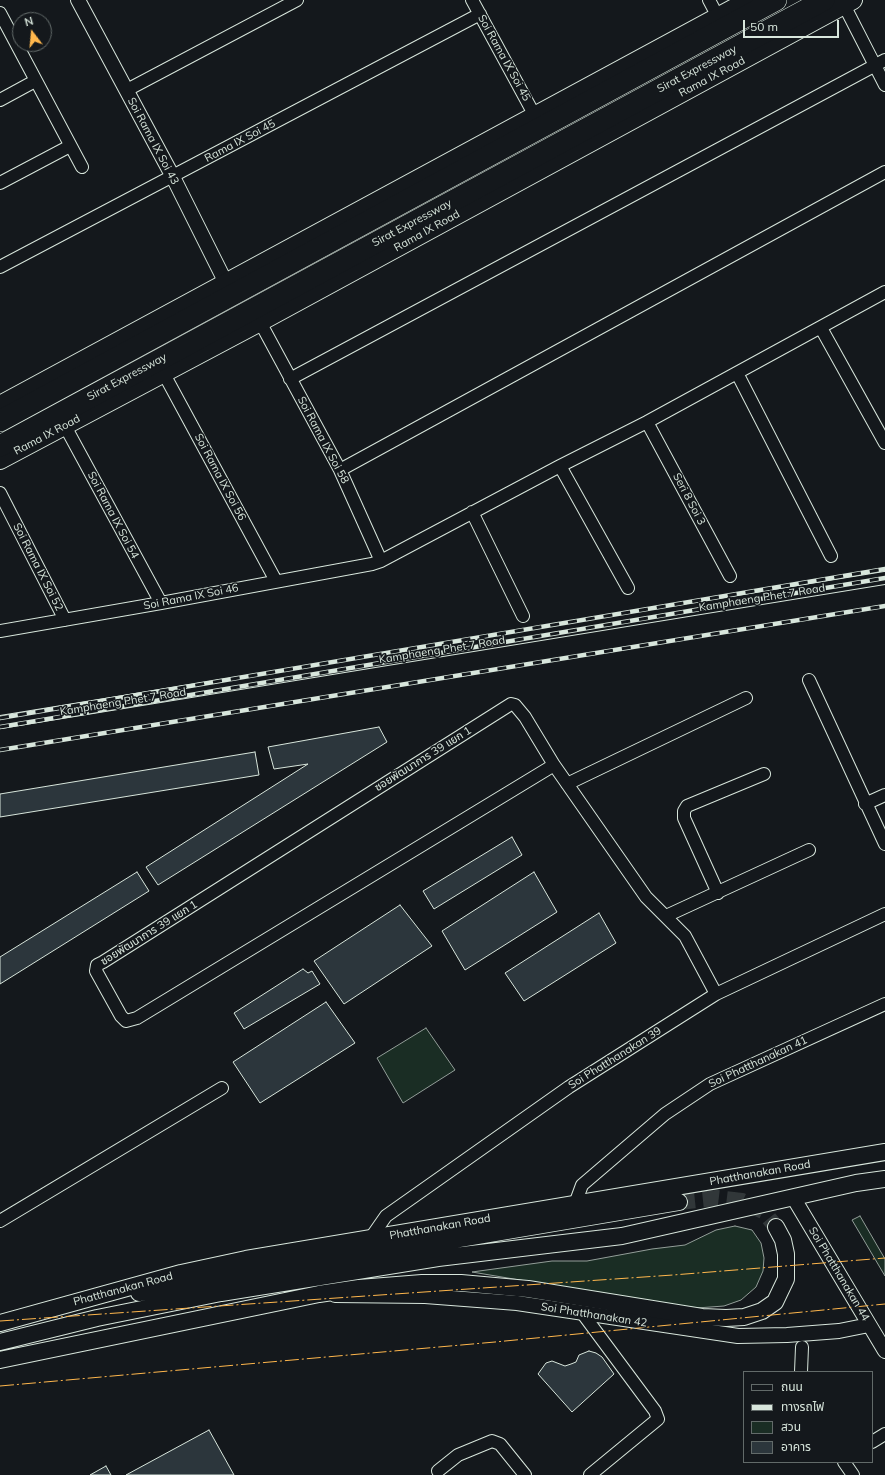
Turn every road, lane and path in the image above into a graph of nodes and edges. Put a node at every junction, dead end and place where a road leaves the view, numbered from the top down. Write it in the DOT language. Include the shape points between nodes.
graph roads {
  1 [pos="297,0"];
  2 [pos="472,0"];
  3 [pos="709,0"];
  4 [pos="748,0"];
  5 [pos="776,0"];
  6 [pos="81,1"];
  7 [pos="840,2"];
  8 [pos="0,13"];
  9 [pos="480,14"];
  10 [pos="718,17"];
  11 [pos="880,63"];
  12 [pos="35,81"];
  13 [pos="885,85"];
  14 [pos="127,90"];
  15 [pos="0,100"];
  16 [pos="535,116"];
  17 [pos="70,146"];
  18 [pos="82,167"];
  19 [pos="885,172"];
  20 [pos="172,177"];
  21 [pos="0,183"];
  22 [pos="0,267"];
  23 [pos="226,283"];
  24 [pos="885,292"];
  25 [pos="260,322"];
  26 [pos="821,328"];
  27 [pos="737,373"];
  28 [pos="164,374"];
  29 [pos="290,379"];
  30 [pos="0,405"];
  31 [pos="0,421"];
  32 [pos="647,422"];
  33 [pos="65,426"];
  34 [pos="885,443"];
  35 [pos="0,446"];
  36 [pos="0,460"];
  37 [pos="560,466"];
  38 [pos="340,470"];
  39 [pos="0,493"];
  40 [pos="472,512"];
  41 [pos="831,556"];
  42 [pos="381,561"];
  43 [pos="730,576"];
  44 [pos="885,578"];
  45 [pos="276,581"];
  46 [pos="628,588"];
  47 [pos="161,604"];
  48 [pos="523,616"];
  49 [pos="65,620"];
  50 [pos="0,631"];
  51 [pos="809,680"];
  52 [pos="746,698"];
  53 [pos="0,722"];
  54 [pos="554,765"];
  55 [pos="764,774"];
  56 [pos="567,784"];
  57 [pos="885,795"];
  58 [pos="865,804"];
  59 [pos="885,844"];
  60 [pos="809,850"];
  61 [pos="718,893"];
  62 [pos="885,914"];
  63 [pos="666,916"];
  64 [pos="716,994"];
  65 [pos="885,1004"];
  66 [pos="222,1088"];
  67 [pos="885,1152"];
  68 [pos="885,1179"];
  69 [pos="793,1197"];
  70 [pos="679,1202"];
  71 [pos="575,1204"];
  72 [pos="0,1221"];
  73 [pos="776,1227"];
  74 [pos="370,1239"];
  75 [pos="319,1294"];
  76 [pos="96,1296"];
  77 [pos="583,1314"];
  78 [pos="0,1323"];
  79 [pos="869,1325"];
  80 [pos="0,1342"];
  81 [pos="802,1347"];
  82 [pos="885,1351"];
  83 [pos="0,1360"];
  84 [pos="801,1371"];
  85 [pos="885,1434"];
  86 [pos="873,1441"];
  87 [pos="845,1463"];
  88 [pos="438,1471"];
  89 [pos="525,1475"];
  90 [pos="590,1475"];
  91 [pos="853,1475"];
  1 -- 14 [label="street"];
  2 -- 9 [label="street, Soi Rama IX Soi 45"];
  3 -- 10 [label="street"];
  4 -- 10 [label="main road"];
  5 -- 31 [label="highway, Sirat Expressway"];
  6 -- 14 [label="street, Soi Rama IX Soi 43"];
  7 -- 11 [label="street"];
  7 -- 25 [label="main road, Rama IX Road"];
  7 -- 35 [label="highway, Sirat Expressway"];
  8 -- 12 [label="street"];
  9 -- 16 [label="street, Soi Rama IX Soi 45"];
  9 -- 20 [label="street, Rama IX Soi 45"];
  10 -- 16 [label="main road"];
  11 -- 13 [label="street"];
  11 -- 29 [label="street"];
  12 -- 15 [label="street"];
  12 -- 17 [label="street"];
  14 -- 20 [label="street, Soi Rama IX Soi 43"];
  16 -- 23 [label="main road"];
  17 -- 18 [label="street"];
  17 -- 21 [label="street"];
  19 -- 38 [label="street"];
  20 -- 22 [label="street, Rama IX Soi 45"];
  20 -- 23 [label="street, Soi Rama IX Soi 43"];
  23 -- 30 [label="main road"];
  24 -- 26 [label="street, Soi Rama IX Soi 46"];
  25 -- 28 [label="main road, Rama IX Road"];
  25 -- 29 [label="street, Soi Rama IX Soi 58"];
  26 -- 27 [label="street, Soi Rama IX Soi 46"];
  26 -- 34 [label="street"];
  27 -- 32 [label="street, Soi Rama IX Soi 46"];
  27 -- 41 [label="street"];
  28 -- 33 [label="main road, Rama IX Road"];
  28 -- 45 [label="street, Soi Rama IX Soi 56"];
  29 -- 38 [label="street, Soi Rama IX Soi 58"];
  32 -- 37 [label="street, Soi Rama IX Soi 46"];
  32 -- 43 [label="street, Seri 8 Soi 3"];
  33 -- 36 [label="main road, Rama IX Road"];
  33 -- 47 [label="street, Soi Rama IX Soi 54"];
  37 -- 40 [label="street, Soi Rama IX Soi 46"];
  37 -- 46 [label="street"];
  38 -- 42 [label="street, Soi Rama IX Soi 58"];
  39 -- 49 [label="street, Soi Rama IX Soi 52"];
  40 -- 42 [label="street, Soi Rama IX Soi 46"];
  40 -- 48 [label="street"];
  42 -- 45 [label="street, Soi Rama IX Soi 46"];
  44 -- 53 [label="street, Kamphaeng Phet 7 Road"];
  45 -- 47 [label="street, Soi Rama IX Soi 46"];
  47 -- 49 [label="street, Soi Rama IX Soi 46"];
  49 -- 50 [label="street, Soi Rama IX Soi 46"];
  51 -- 58 [label="street"];
  52 -- 56 [label="street"];
  54 -- 54 [label="street, ซอยพัฒนาการ 39 แยก 1" via="137,1018 126,1021 121,1016 96,971 97,966 103,962 507,705 516,705"];
  54 -- 56 [label="street, ซอยพัฒนาการ 39 แยก 1"];
  55 -- 61 [label="street" via="687,806 684,811 684,818"];
  56 -- 63 [label="street, ซอยพัฒนาการ 39 แยก 1" via="646,897"];
  57 -- 58 [label="street"];
  58 -- 59 [label="street"];
  60 -- 61 [label="street"];
  61 -- 63 [label="street"];
  62 -- 64 [label="street, Soi Phatthanakan 39"];
  63 -- 64 [label="street, ซอยพัฒนาการ 39 แยก 1" via="685,936"];
  64 -- 74 [label="street, Soi Phatthanakan 39" via="568,1087 386,1216"];
  65 -- 71 [label="street, Soi Phatthanakan 41" via="710,1084 665,1114 582,1184"];
  66 -- 72 [label="street"];
  67 -- 71 [label="main road, Phatthanakan Road"];
  68 -- 69 [label="main road, Phatthanakan Road"];
  69 -- 79 [label="street, Soi Phatthanakan 44"];
  69 -- 80 [label="main road, Phatthanakan Road" via="622,1236 438,1258 221,1293 97,1318"];
  70 -- 76 [label="main road" via="151,1292"];
  71 -- 74 [label="main road, Phatthanakan Road"];
  73 -- 75 [label="main road" via="783,1240 786,1254 786,1279 775,1302 762,1311 744,1317 702,1317 528,1289 461,1283 396,1284"];
  74 -- 76 [label="main road, Phatthanakan Road" via="246,1258"];
  75 -- 77 [label="street, Soi Phatthanakan 42" via="356,1297 425,1296 517,1303"];
  75 -- 83 [label="main road"];
  76 -- 78 [label="main road, Phatthanakan Road"];
  77 -- 79 [label="street, Soi Phatthanakan 42" via="738,1336 838,1331"];
  77 -- 90 [label="street" via="655,1411 658,1419"];
  79 -- 82 [label="street, Soi Phatthanakan 44"];
  81 -- 84 [label="street"];
  85 -- 86 [label="street"];
  87 -- 91 [label="street"];
  88 -- 89 [label="street" via="458,1455 492,1442 500,1444"];
}
